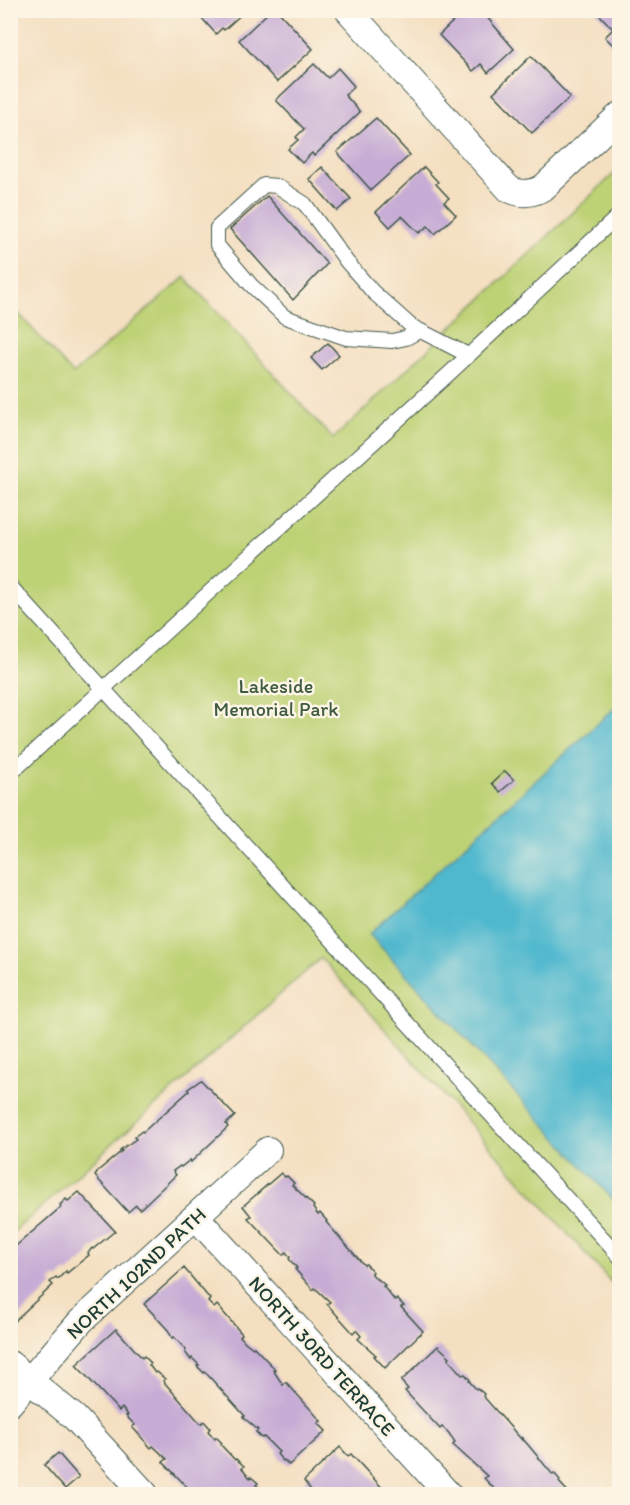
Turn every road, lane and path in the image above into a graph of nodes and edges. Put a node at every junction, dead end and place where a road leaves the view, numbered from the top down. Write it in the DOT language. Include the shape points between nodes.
graph roads {
  1 [pos="348,10"];
  2 [pos="620,115"];
  3 [pos="620,214"];
  4 [pos="419,331"];
  5 [pos="468,355"];
  6 [pos="10,586"];
  7 [pos="104,689"];
  8 [pos="10,774"];
  9 [pos="268,1150"];
  10 [pos="196,1217"];
  11 [pos="620,1257"];
  12 [pos="10,1364"];
  13 [pos="30,1380"];
  14 [pos="10,1403"];
  15 [pos="145,1494"];
  16 [pos="448,1494"];
  1 -- 2 [label="street" via="509,189 521,193 544,187"];
  3 -- 5 [label="lane"];
  4 -- 4 [label="lane" via="373,292 305,204 277,186 264,185 217,228 217,245 285,317 346,338 392,341"];
  4 -- 5 [label="lane"];
  5 -- 7 [label="lane"];
  6 -- 7 [label="lane"];
  7 -- 8 [label="lane"];
  7 -- 11 [label="lane"];
  9 -- 10 [label="street, NORTH 102ND PATH"];
  10 -- 13 [label="street, NORTH 102ND PATH" via="81,1321"];
  10 -- 16 [label="street, NORTH 30RD TERRACE"];
  12 -- 13 [label="street"];
  13 -- 14 [label="street, NORTH 102ND PATH"];
  13 -- 15 [label="street" via="75,1418"];
}
